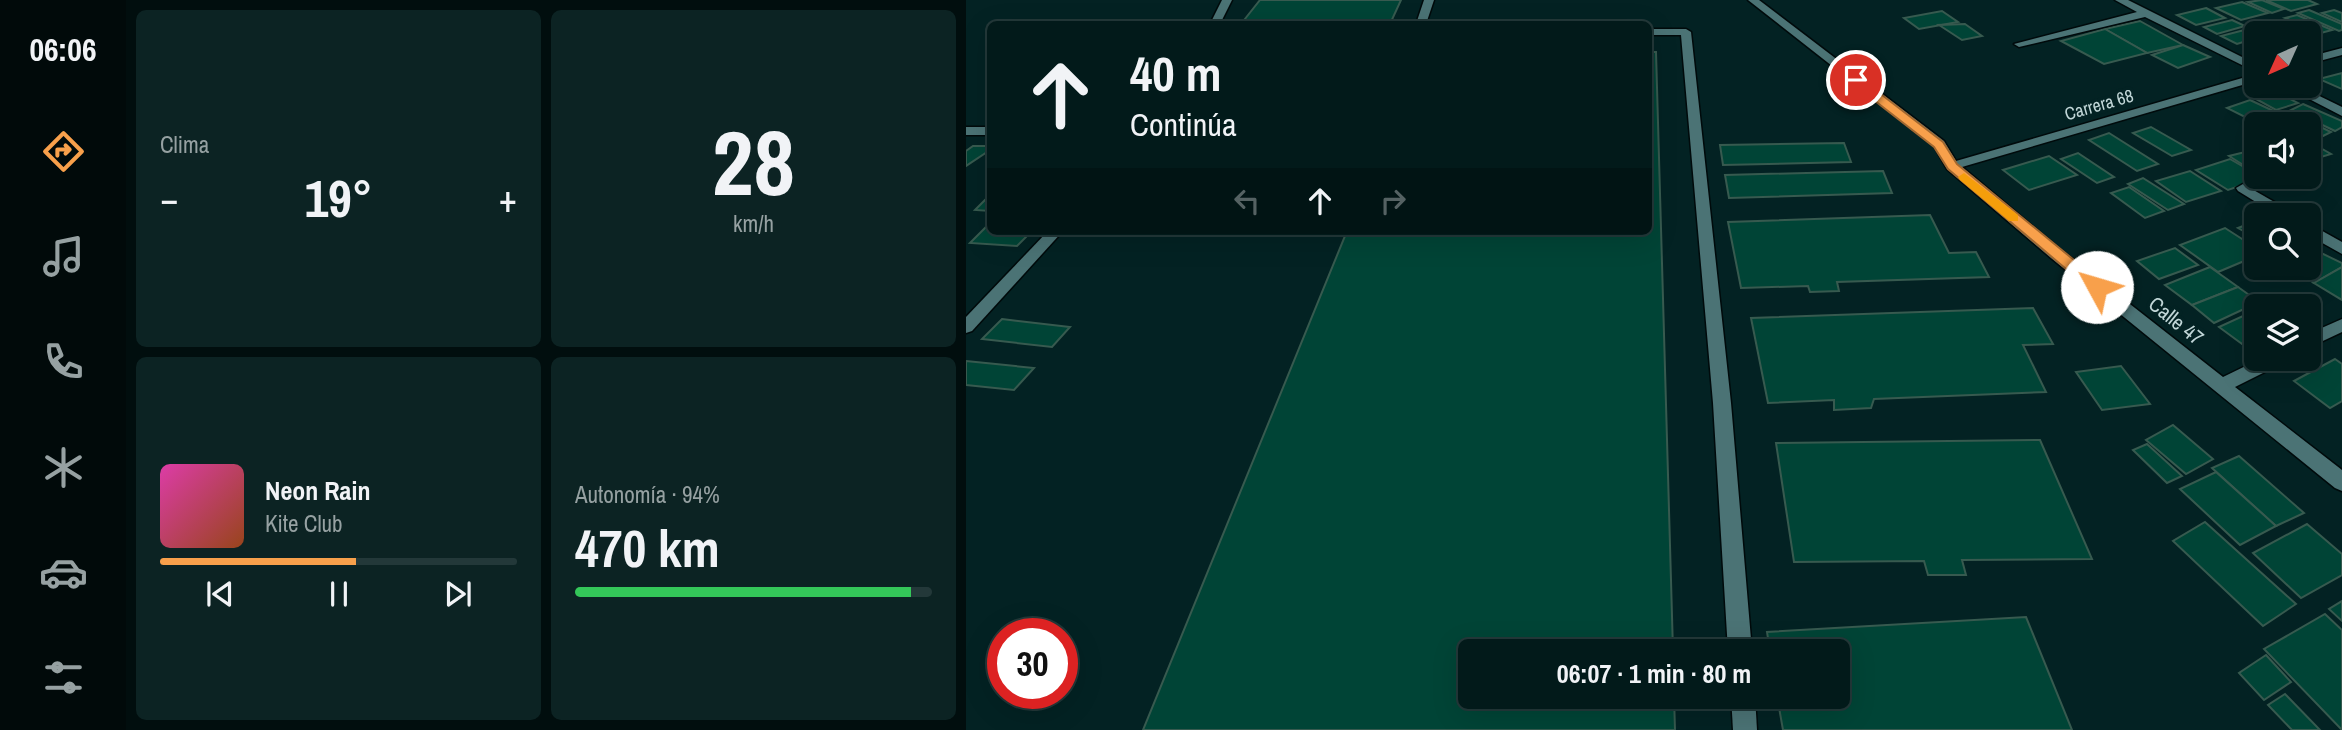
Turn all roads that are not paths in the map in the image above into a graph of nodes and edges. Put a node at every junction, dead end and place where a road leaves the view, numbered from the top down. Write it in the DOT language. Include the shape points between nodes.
graph roads {
  1 [pos="1227,0"];
  2 [pos="1429,0"];
  3 [pos="1753,0"];
  4 [pos="2120,0"];
  5 [pos="2147,13"];
  6 [pos="1216,21"];
  7 [pos="1422,21"];
  8 [pos="1652,32"];
  9 [pos="2018,44"];
  10 [pos="2342,51"];
  11 [pos="2321,57"];
  12 [pos="2244,63"];
  13 [pos="2244,81"];
  14 [pos="2314,98"];
  15 [pos="2342,112"];
  16 [pos="966,131"];
  17 [pos="987,131"];
  18 [pos="1952,166"];
  19 [pos="2243,188"];
  20 [pos="2267,203"];
  21 [pos="1052,235"];
  22 [pos="2321,236"];
  23 [pos="2342,249"];
  24 [pos="2342,325"];
  25 [pos="966,327"];
  26 [pos="2321,336"];
  27 [pos="2251,371"];
  28 [pos="2221,386"];
  29 [pos="2342,481"];
  30 [pos="1739,639"];
  31 [pos="1744,709"];
  32 [pos="1745,730"];
  1 -- 6 [label="street"];
  2 -- 7 [label="street"];
  3 -- 18 [label="street, Calle 47" via="1939,144"];
  4 -- 5 [label="street"];
  5 -- 9 [label="street"];
  5 -- 12 [label="street"];
  8 -- 30 [label="street" via="1686,32 1722,403"];
  10 -- 11 [label="street"];
  13 -- 18 [label="street, Carrera 68"];
  14 -- 15 [label="street"];
  16 -- 17 [label="street"];
  18 -- 28 [label="street, Calle 47"];
  19 -- 20 [label="street"];
  21 -- 25 [label="street"];
  22 -- 23 [label="street"];
  24 -- 26 [label="street"];
  27 -- 28 [label="street"];
  28 -- 29 [label="street, Calle 47"];
  31 -- 32 [label="street"];
}
